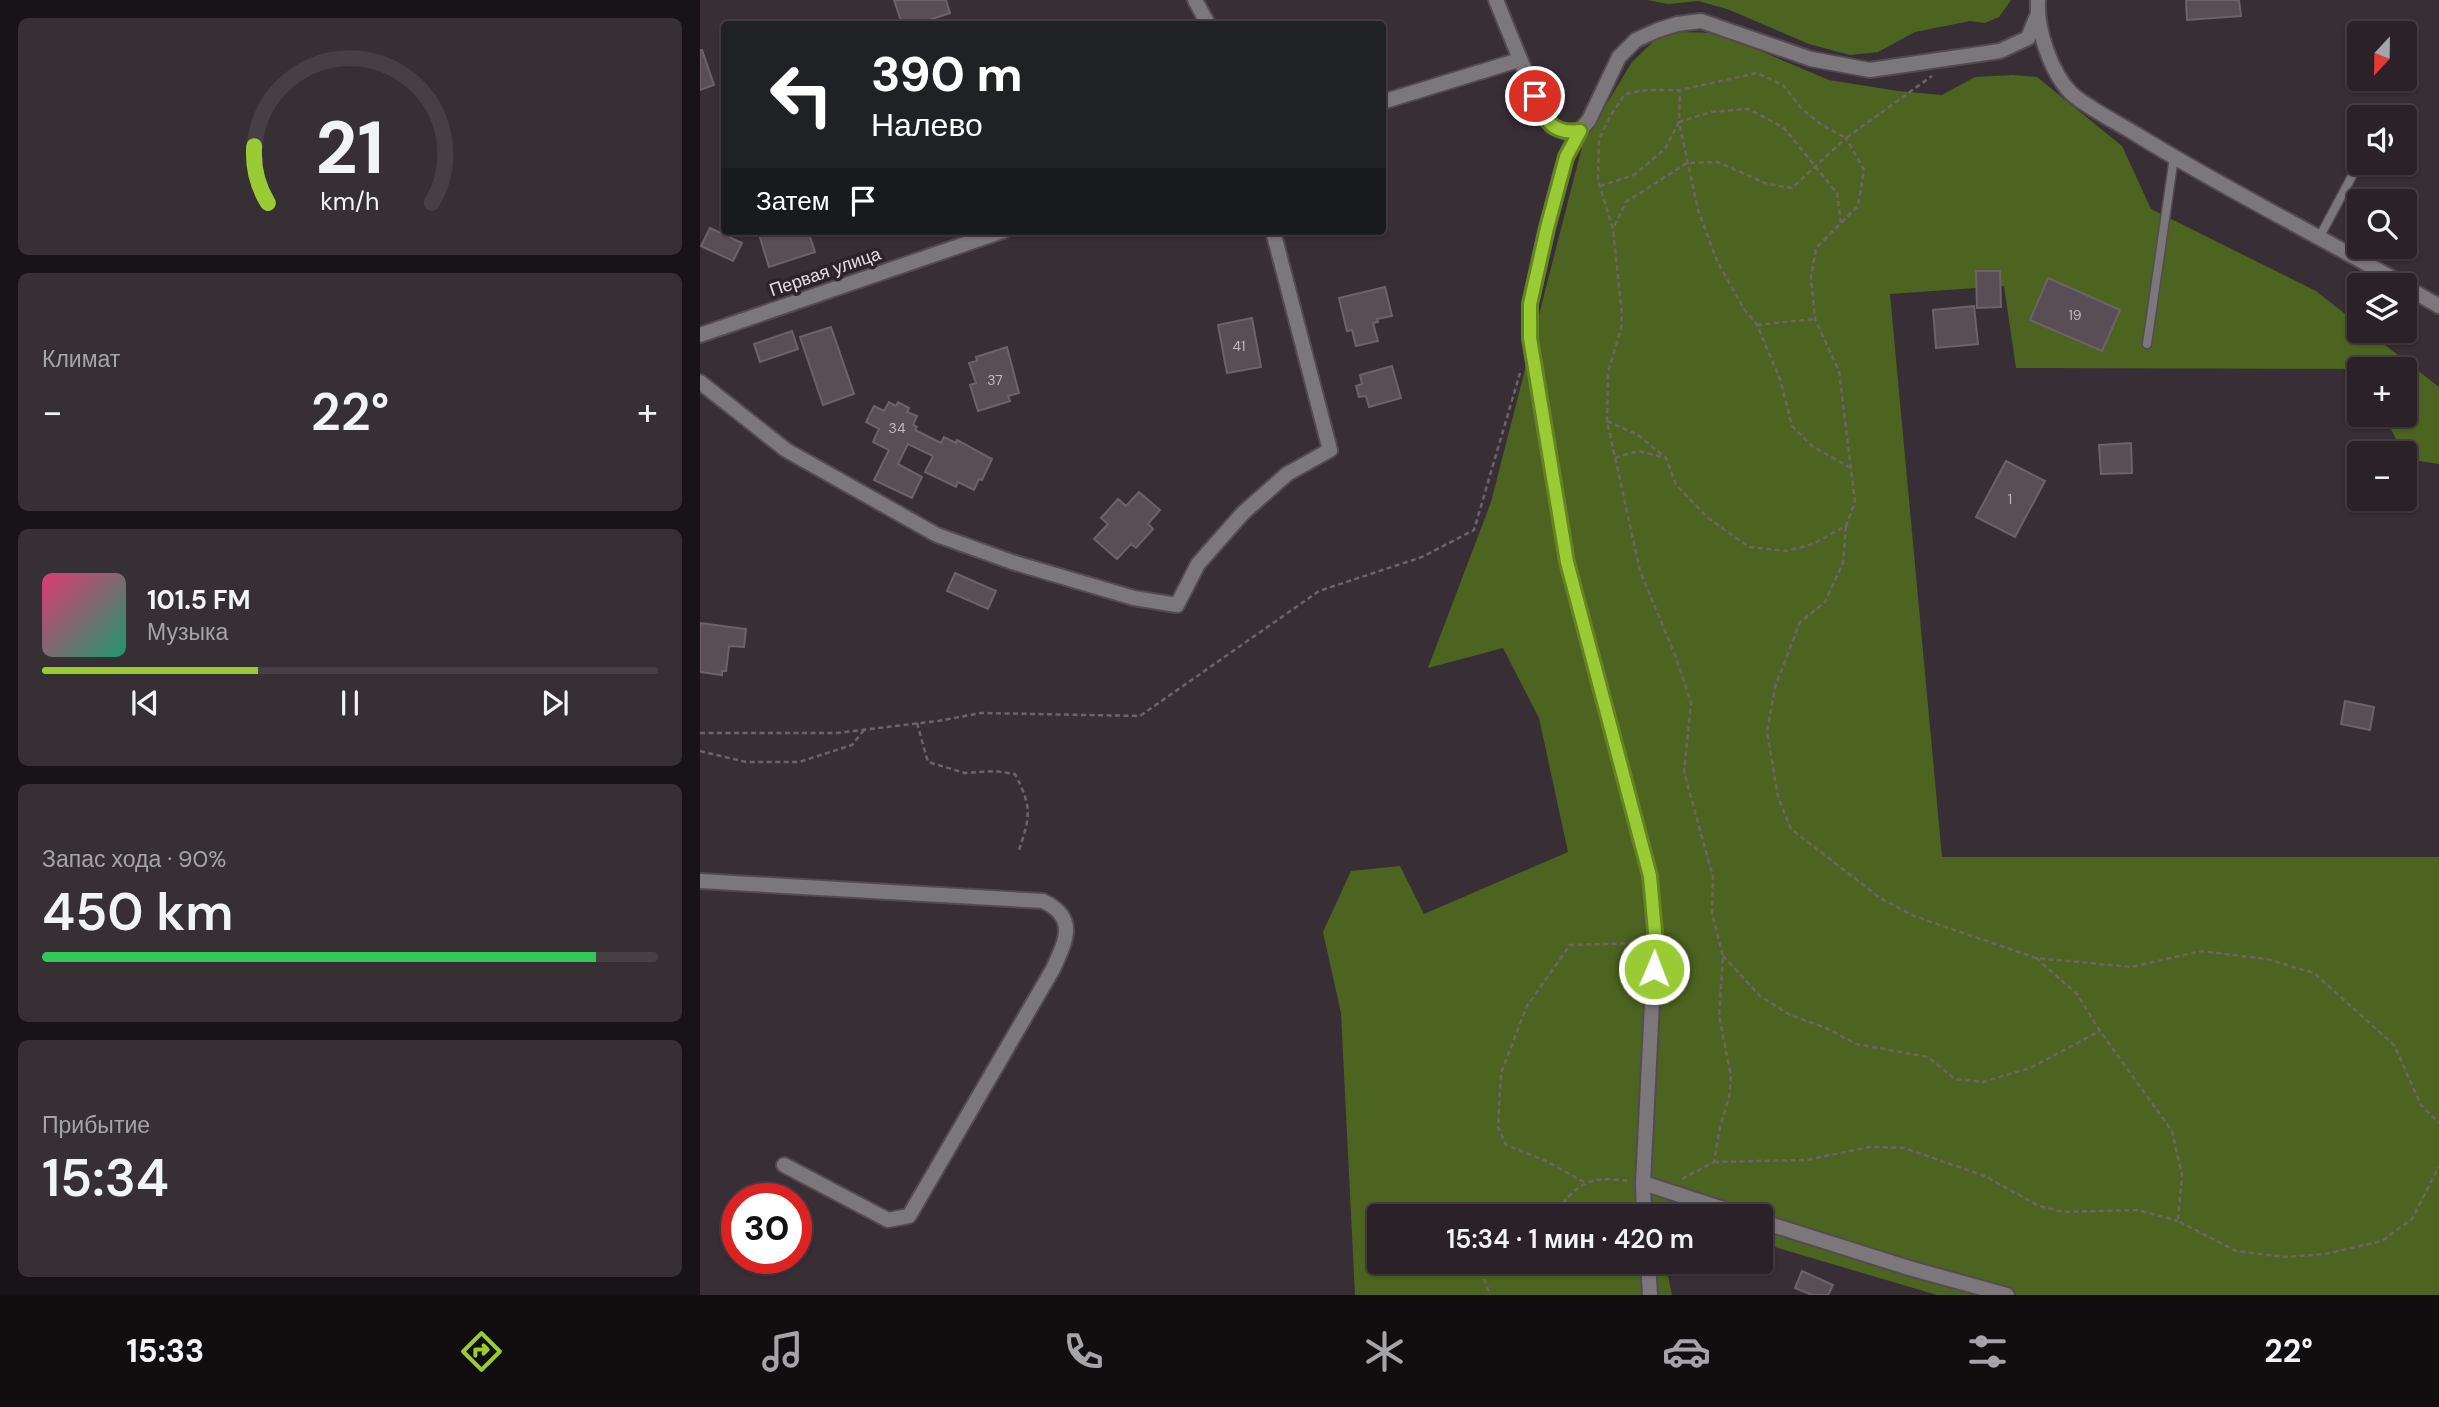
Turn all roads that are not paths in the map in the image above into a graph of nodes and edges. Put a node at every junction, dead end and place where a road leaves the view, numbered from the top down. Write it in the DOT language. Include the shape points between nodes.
graph roads {
  1 [pos="1195,0"];
  2 [pos="1496,0"];
  3 [pos="2038,0"];
  4 [pos="2037,16"];
  5 [pos="1206,21"];
  6 [pos="1519,60"];
  7 [pos="1386,101"];
  8 [pos="1580,131"];
  9 [pos="2174,157"];
  10 [pos="2353,175"];
  11 [pos="991,235"];
  12 [pos="1274,235"];
  13 [pos="2320,236"];
  14 [pos="2382,273"];
  15 [pos="2417,293"];
  16 [pos="2439,306"];
  17 [pos="700,335"];
  18 [pos="2147,344"];
  19 [pos="700,382"];
  20 [pos="700,881"];
  21 [pos="784,1165"];
  22 [pos="1643,1183"];
  23 [pos="1644,1204"];
  24 [pos="1708,1204"];
  25 [pos="1773,1225"];
  26 [pos="1649,1274"];
  27 [pos="1650,1295"];
  28 [pos="2007,1295"];
  1 -- 5 [label="street"];
  2 -- 6 [label="street"];
  3 -- 4 [label="street"];
  4 -- 8 [label="street" via="2028,38 2000,51 1870,70 1811,59 1701,21 1677,24 1636,40 1619,57"];
  4 -- 9 [label="street" via="2053,68 2071,94"];
  6 -- 7 [label="street"];
  6 -- 8 [label="street" via="1552,126"];
  8 -- 22 [label="street" via="1566,157 1547,228 1530,304 1530,338 1567,562 1650,876 1656,943"];
  9 -- 13 [label="street"];
  9 -- 18 [label="lane"];
  10 -- 13 [label="lane"];
  11 -- 17 [label="street, Первая улица"];
  12 -- 19 [label="street" via="1331,450 1287,474 1243,513 1198,564 1177,605 1134,598 937,535 786,450"];
  13 -- 14 [label="street"];
  15 -- 16 [label="street"];
  20 -- 21 [label="street" via="1043,901 1058,908 1065,919 1065,941 1053,969 909,1216 888,1220"];
  22 -- 23 [label="street"];
  22 -- 24 [label="street"];
  25 -- 28 [label="street"];
  26 -- 27 [label="street"];
}
